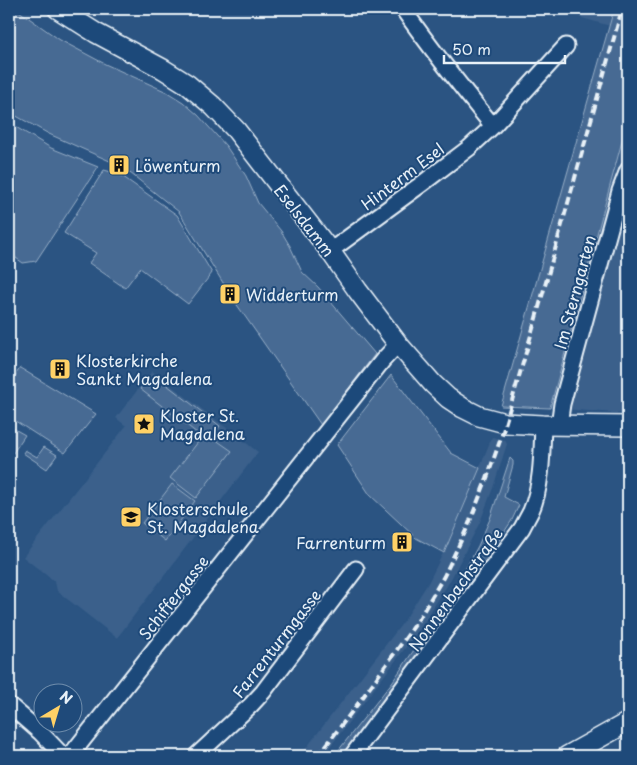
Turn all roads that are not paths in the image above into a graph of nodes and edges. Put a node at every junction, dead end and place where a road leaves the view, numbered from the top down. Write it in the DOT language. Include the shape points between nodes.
graph roads {
  1 [pos="58,9"];
  2 [pos="403,9"];
  3 [pos="566,46"];
  4 [pos="493,126"];
  5 [pos="628,170"];
  6 [pos="330,251"];
  7 [pos="398,344"];
  8 [pos="551,425"];
  9 [pos="628,426"];
  10 [pos="356,569"];
  11 [pos="9,705"];
  12 [pos="628,722"];
  13 [pos="63,756"];
  14 [pos="70,756"];
  15 [pos="196,756"];
  16 [pos="352,756"];
  17 [pos="567,756"];
  1 -- 6 [label="street, Eselsdamm" via="163,69 213,106 236,130"];
  2 -- 4 [label="street"];
  3 -- 4 [label="street, Hinterm Esel"];
  4 -- 6 [label="street, Hinterm Esel" via="469,148"];
  5 -- 8 [label="street, Im Sterngarten" via="562,404"];
  6 -- 7 [label="street, Eselsdamm"];
  7 -- 8 [label="street, Eselsdamm" via="433,384 463,408 504,422"];
  7 -- 14 [label="street, Schiffergasse"];
  8 -- 9 [label="street, Eselsdamm"];
  8 -- 16 [label="street, Nonnenbachstraße" via="532,509 522,528"];
  10 -- 15 [label="street, Farrenturmgasse" via="263,692"];
  11 -- 13 [label="street"];
  12 -- 17 [label="street"];
}
